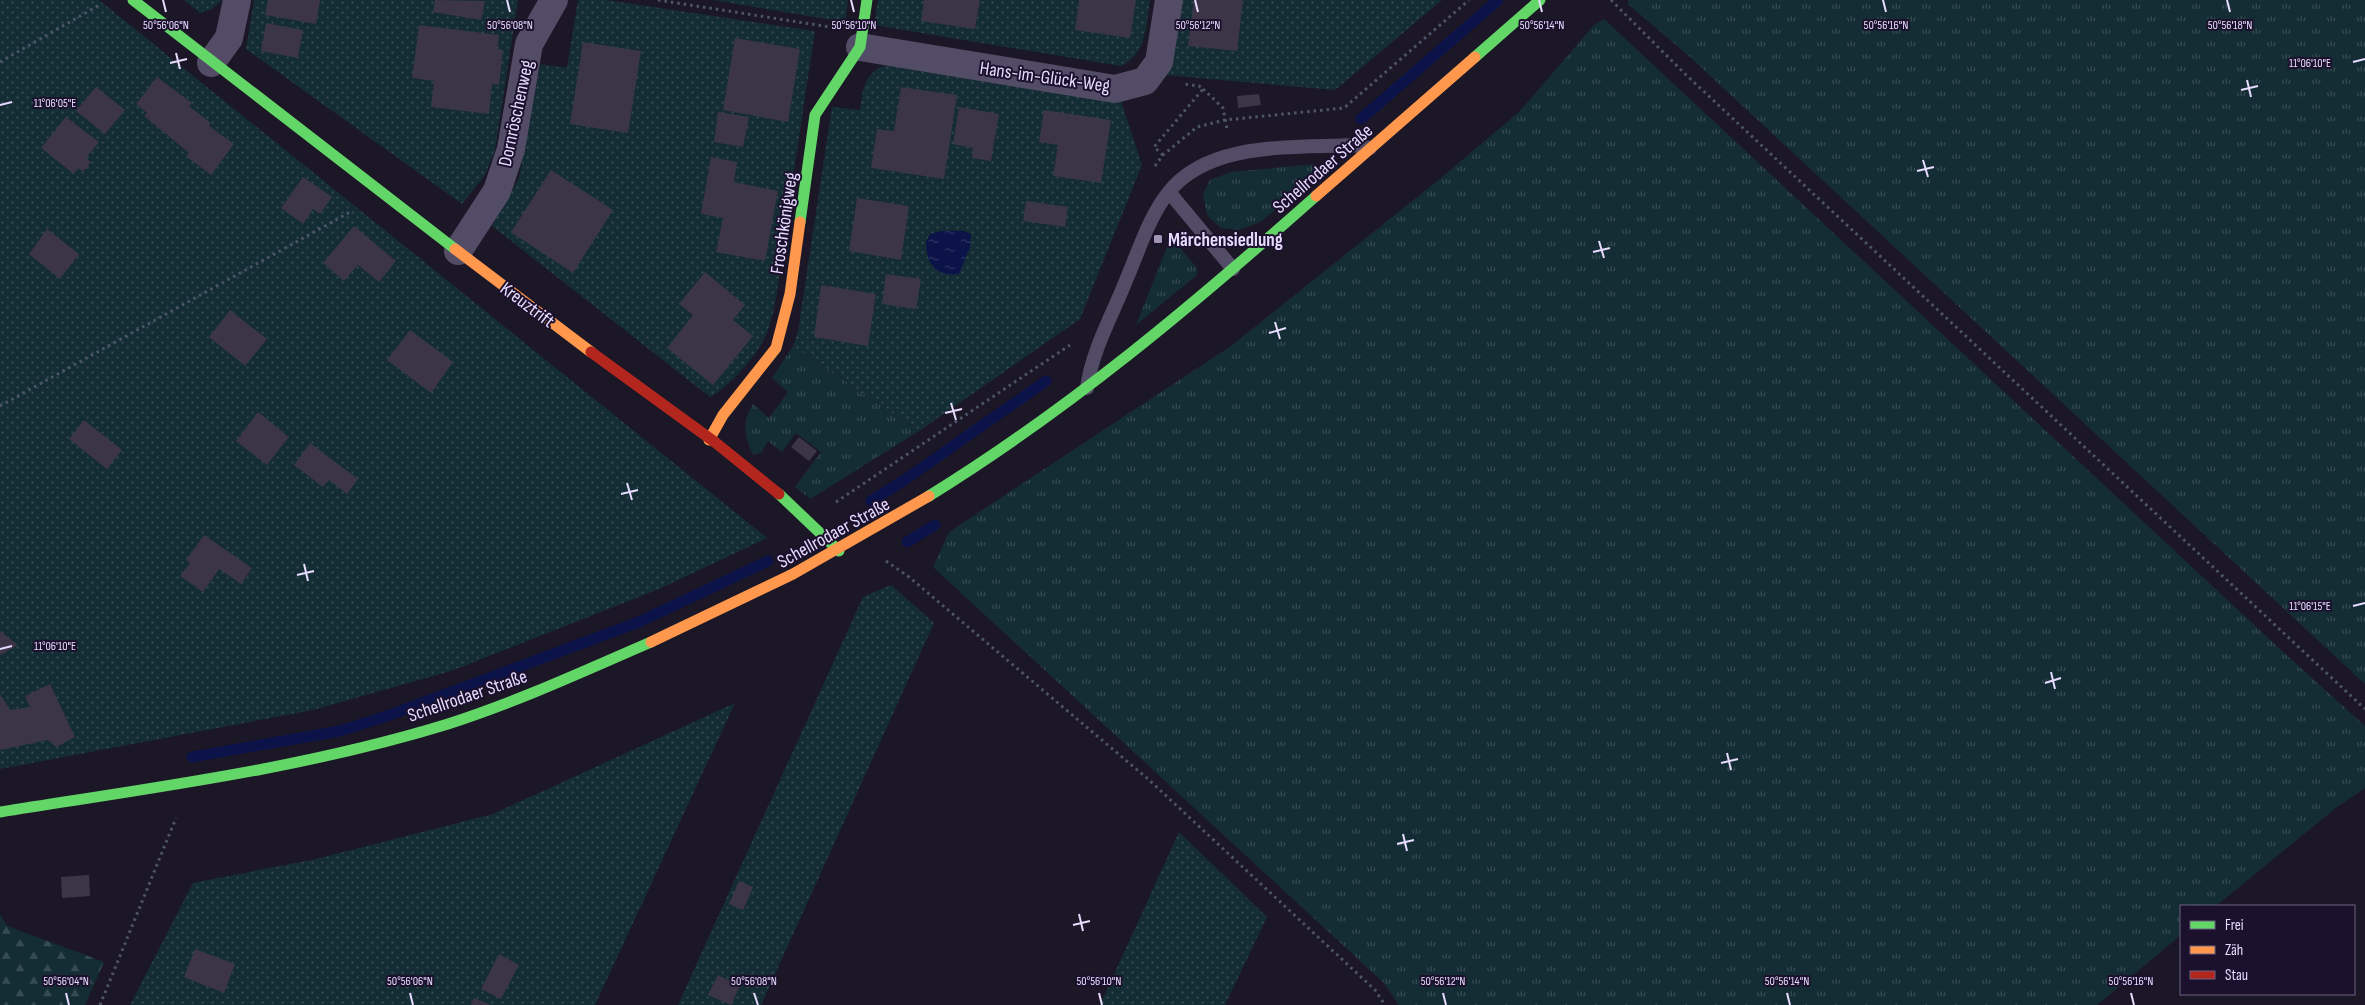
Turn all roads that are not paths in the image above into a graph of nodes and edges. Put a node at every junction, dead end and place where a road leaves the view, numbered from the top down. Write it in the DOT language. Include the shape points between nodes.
graph roads {
  1 [pos="133,0"];
  2 [pos="236,0"];
  3 [pos="554,0"];
  4 [pos="867,0"];
  5 [pos="1168,0"];
  6 [pos="1540,0"];
  7 [pos="860,47"];
  8 [pos="211,63"];
  9 [pos="1370,148"];
  10 [pos="1169,192"];
  11 [pos="458,251"];
  12 [pos="1233,269"];
  13 [pos="1087,389"];
  14 [pos="709,440"];
  15 [pos="839,552"];
  16 [pos="0,812"];
  1 -- 8 [label="street, Kreuztrift"];
  2 -- 8 [label="street" via="229,38"];
  3 -- 11 [label="street, Dornröschenweg" via="529,44 511,149 497,191"];
  4 -- 7 [label="street, Froschkönigweg"];
  5 -- 7 [label="street, Hans-im-Glück-Weg" via="1159,62 1146,81 1115,88"];
  6 -- 9 [label="street, Schellrodaer Straße"];
  7 -- 14 [label="street, Froschkönigweg" via="815,115 790,294 776,348 723,415"];
  8 -- 11 [label="street, Kreuztrift"];
  9 -- 10 [label="lane" via="1353,145 1228,155 1200,166"];
  9 -- 12 [label="street, Schellrodaer Straße"];
  10 -- 12 [label="lane"];
  10 -- 13 [label="lane" via="1153,216 1093,360"];
  11 -- 14 [label="street, Kreuztrift"];
  12 -- 13 [label="street, Schellrodaer Straße"];
  13 -- 15 [label="street, Schellrodaer Straße" via="978,467"];
  14 -- 15 [label="street, Kreuztrift" via="797,509"];
  15 -- 16 [label="street, Schellrodaer Straße" via="686,628 534,692 447,724 245,774"];
}
